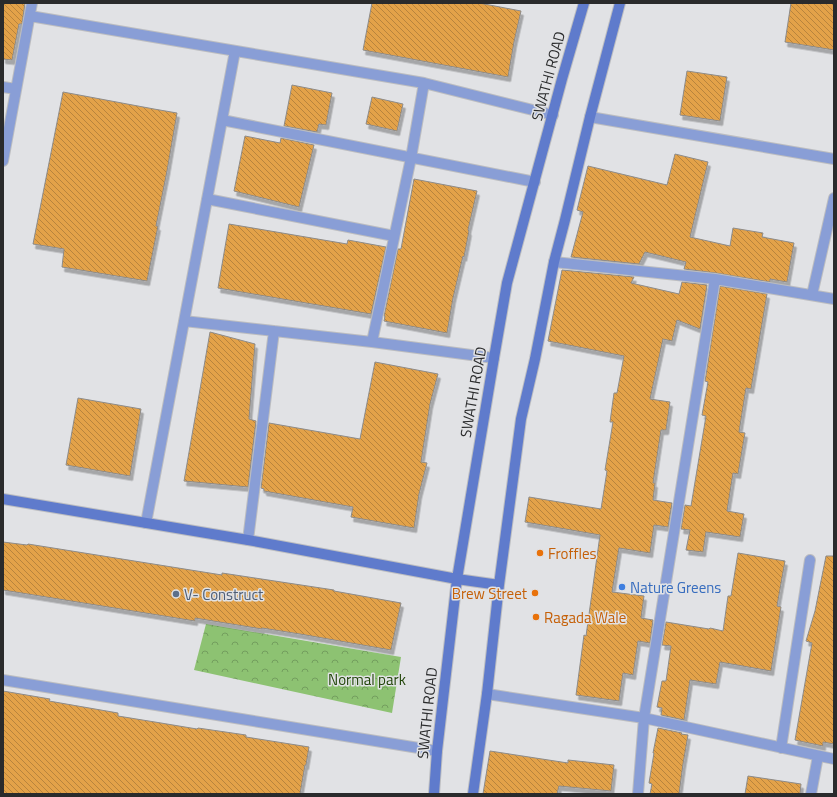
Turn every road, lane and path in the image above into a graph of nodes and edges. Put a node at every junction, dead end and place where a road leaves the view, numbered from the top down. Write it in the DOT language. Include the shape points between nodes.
graph roads {
  1 [pos="32,3"];
  2 [pos="584,3"];
  3 [pos="620,3"];
  4 [pos="30,16"];
  5 [pos="235,51"];
  6 [pos="424,83"];
  7 [pos="3,87"];
  8 [pos="16,89"];
  9 [pos="553,115"];
  10 [pos="590,117"];
  11 [pos="222,120"];
  12 [pos="411,158"];
  13 [pos="834,159"];
  14 [pos="3,161"];
  15 [pos="535,182"];
  16 [pos="834,198"];
  17 [pos="207,199"];
  18 [pos="394,236"];
  19 [pos="554,262"];
  20 [pos="715,280"];
  21 [pos="812,295"];
  22 [pos="834,299"];
  23 [pos="184,321"];
  24 [pos="274,331"];
  25 [pos="372,342"];
  26 [pos="494,358"];
  27 [pos="3,499"];
  28 [pos="146,523"];
  29 [pos="248,540"];
  30 [pos="810,560"];
  31 [pos="457,579"];
  32 [pos="499,584"];
  33 [pos="3,680"];
  34 [pos="488,694"];
  35 [pos="644,718"];
  36 [pos="781,748"];
  37 [pos="437,750"];
  38 [pos="818,756"];
  39 [pos="834,759"];
  40 [pos="434,794"];
  41 [pos="473,794"];
  42 [pos="638,794"];
  43 [pos="811,794"];
  1 -- 4 [label="street"];
  2 -- 9 [label="street, SWATHI ROAD"];
  3 -- 10 [label="street"];
  4 -- 5 [label="street"];
  4 -- 8 [label="street"];
  5 -- 6 [label="street"];
  5 -- 11 [label="street"];
  6 -- 9 [label="street"];
  6 -- 12 [label="street"];
  7 -- 8 [label="street"];
  8 -- 14 [label="street"];
  9 -- 15 [label="street, SWATHI ROAD"];
  10 -- 13 [label="street"];
  10 -- 19 [label="street"];
  11 -- 12 [label="street"];
  11 -- 17 [label="street"];
  12 -- 15 [label="street"];
  12 -- 18 [label="street"];
  15 -- 26 [label="street, SWATHI ROAD" via="507,283"];
  16 -- 21 [label="street"];
  17 -- 18 [label="street"];
  17 -- 23 [label="street"];
  18 -- 25 [label="street"];
  19 -- 20 [label="street"];
  19 -- 32 [label="street" via="521,419"];
  20 -- 21 [label="street"];
  20 -- 35 [label="street"];
  21 -- 22 [label="street"];
  23 -- 24 [label="street"];
  23 -- 28 [label="street"];
  24 -- 25 [label="street"];
  24 -- 29 [label="street"];
  25 -- 26 [label="street"];
  26 -- 31 [label="street, SWATHI ROAD"];
  27 -- 28 [label="street"];
  28 -- 29 [label="street"];
  29 -- 31 [label="street"];
  30 -- 36 [label="street"];
  31 -- 32 [label="street"];
  31 -- 37 [label="street, SWATHI ROAD"];
  32 -- 34 [label="street"];
  33 -- 37 [label="street"];
  34 -- 35 [label="street"];
  34 -- 41 [label="street"];
  35 -- 36 [label="street"];
  35 -- 42 [label="street"];
  36 -- 38 [label="street"];
  37 -- 40 [label="street, SWATHI ROAD"];
  38 -- 39 [label="street"];
  38 -- 43 [label="street"];
}
